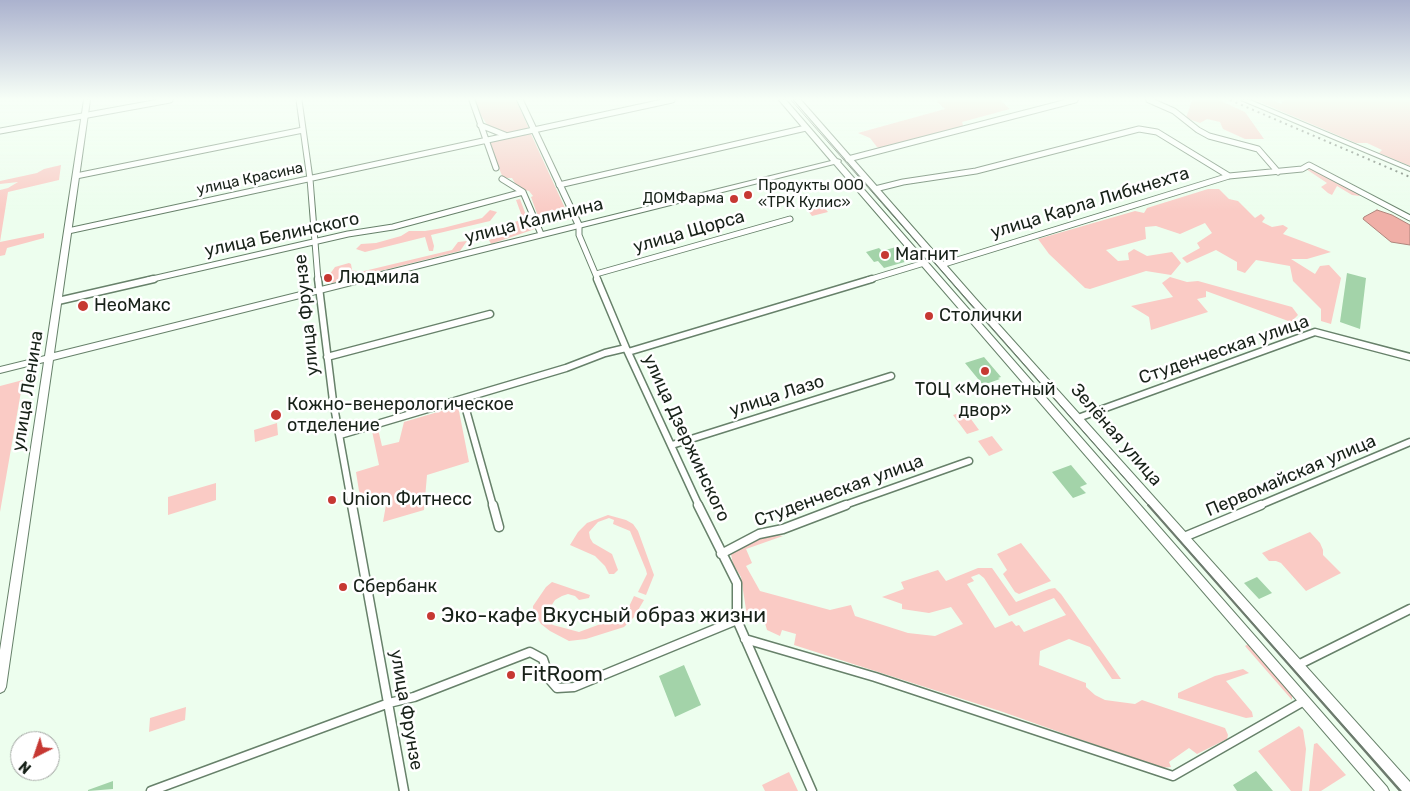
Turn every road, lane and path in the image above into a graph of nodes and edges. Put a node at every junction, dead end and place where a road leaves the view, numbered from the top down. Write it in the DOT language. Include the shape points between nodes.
graph roads {
  1 [pos="83,137"];
  2 [pos="269,137"];
  3 [pos="304,137"];
  4 [pos="486,137"];
  5 [pos="498,137"];
  6 [pos="537,137"];
  7 [pos="767,137"];
  8 [pos="814,137"];
  9 [pos="829,137"];
  10 [pos="933,137"];
  11 [pos="1108,137"];
  12 [pos="1165,137"];
  13 [pos="1212,137"];
  14 [pos="1333,137"];
  15 [pos="487,140"];
  16 [pos="848,159"];
  17 [pos="835,162"];
  18 [pos="496,168"];
  19 [pos="1410,169"];
  20 [pos="1278,172"];
  21 [pos="76,176"];
  22 [pos="1229,176"];
  23 [pos="502,179"];
  24 [pos="310,180"];
  25 [pos="559,185"];
  26 [pos="875,189"];
  27 [pos="523,192"];
  28 [pos="1410,218"];
  29 [pos="790,219"];
  30 [pos="579,225"];
  31 [pos="68,231"];
  32 [pos="540,234"];
  33 [pos="316,242"];
  34 [pos="924,263"];
  35 [pos="942,265"];
  36 [pos="596,274"];
  37 [pos="319,290"];
  38 [pos="58,301"];
  39 [pos="490,314"];
  40 [pos="627,350"];
  41 [pos="50,357"];
  42 [pos="327,357"];
  43 [pos="1410,357"];
  44 [pos="0,370"];
  45 [pos="891,376"];
  46 [pos="463,399"];
  47 [pos="1078,418"];
  48 [pos="340,435"];
  49 [pos="1410,442"];
  50 [pos="672,445"];
  51 [pos="969,461"];
  52 [pos="499,526"];
  53 [pos="1184,537"];
  54 [pos="721,554"];
  55 [pos="1410,609"];
  56 [pos="737,620"];
  57 [pos="746,639"];
  58 [pos="1298,666"];
  59 [pos="0,687"];
  60 [pos="1304,701"];
  61 [pos="389,702"];
  62 [pos="151,791"];
  63 [pos="404,791"];
  64 [pos="812,791"];
  65 [pos="1384,791"];
  66 [pos="1410,791"];
  1 -- 21 [label="street, улица Ленина"];
  2 -- 21 [label="street"];
  3 -- 24 [label="street, улица Фрунзе"];
  4 -- 15 [label="street"];
  5 -- 15 [label="street, улица Красина"];
  6 -- 25 [label="street, улица Дзержинского"];
  7 -- 25 [label="street"];
  8 -- 17 [label="street, Зелёная улица"];
  9 -- 16 [label="street, Зелёная улица"];
  10 -- 16 [label="street, улица Калинина"];
  11 -- 26 [label="street" via="976,171"];
  12 -- 22 [label="street"];
  13 -- 20 [label="street" via="1258,149"];
  14 -- 19 [label="street"];
  15 -- 18 [label="street"];
  15 -- 24 [label="street, улица Красина"];
  16 -- 17 [label="street, улица Калинина"];
  16 -- 26 [label="street, Зелёная улица"];
  17 -- 30 [label="street, улица Калинина"];
  17 -- 34 [label="street, Зелёная улица"];
  20 -- 22 [label="street, улица Карла Либкнехта"];
  20 -- 28 [label="street" via="1309,165 1316,167"];
  21 -- 31 [label="street, улица Ленина"];
  22 -- 35 [label="street, улица Карла Либкнехта"];
  23 -- 27 [label="street"];
  24 -- 31 [label="street, улица Красина"];
  24 -- 33 [label="street, улица Фрунзе"];
  25 -- 30 [label="street, улица Дзержинского"];
  26 -- 35 [label="street, Зелёная улица"];
  27 -- 32 [label="street"];
  27 -- 33 [label="street, улица Белинского" via="393,228"];
  29 -- 36 [label="street, улица Щорса"];
  30 -- 32 [label="street, улица Калинина"];
  30 -- 36 [label="street, улица Дзержинского" via="579,235"];
  31 -- 38 [label="street, улица Ленина"];
  32 -- 37 [label="street, улица Калинина"];
  33 -- 37 [label="street, улица Фрунзе"];
  33 -- 38 [label="street, улица Белинского"];
  34 -- 40 [label="street"];
  34 -- 60 [label="street, Зелёная улица"];
  35 -- 47 [label="street, Зелёная улица"];
  36 -- 40 [label="street, улица Дзержинского"];
  37 -- 41 [label="street, улица Калинина"];
  37 -- 42 [label="street, улица Фрунзе"];
  38 -- 41 [label="street, улица Ленина"];
  39 -- 42 [label="street"];
  40 -- 46 [label="street" via="605,353"];
  40 -- 50 [label="street, улица Дзержинского"];
  41 -- 44 [label="street, улица Калинина"];
  41 -- 59 [label="street, улица Ленина"];
  42 -- 48 [label="street, улица Фрунзе"];
  43 -- 47 [label="street, Студенческая улица" via="1316,332"];
  45 -- 50 [label="street, улица Лазо"];
  46 -- 48 [label="street"];
  46 -- 52 [label="street"];
  47 -- 53 [label="street, Зелёная улица"];
  48 -- 61 [label="street, улица Фрунзе"];
  49 -- 53 [label="street, Первомайская улица"];
  50 -- 54 [label="street, улица Дзержинского"];
  51 -- 54 [label="street, Студенческая улица" via="783,529 759,534"];
  53 -- 58 [label="street, Зелёная улица"];
  54 -- 56 [label="street, улица Дзержинского" via="737,583"];
  55 -- 58 [label="street"];
  56 -- 57 [label="street, улица Дзержинского"];
  56 -- 61 [label="street" via="574,687 557,688 550,680 544,659 530,652 414,698"];
  57 -- 60 [label="street" via="875,677 1173,776"];
  57 -- 64 [label="street, улица Дзержинского"];
  58 -- 66 [label="street, Зелёная улица"];
  60 -- 65 [label="street, Зелёная улица"];
  61 -- 62 [label="street"];
  61 -- 63 [label="street, улица Фрунзе"];
}
